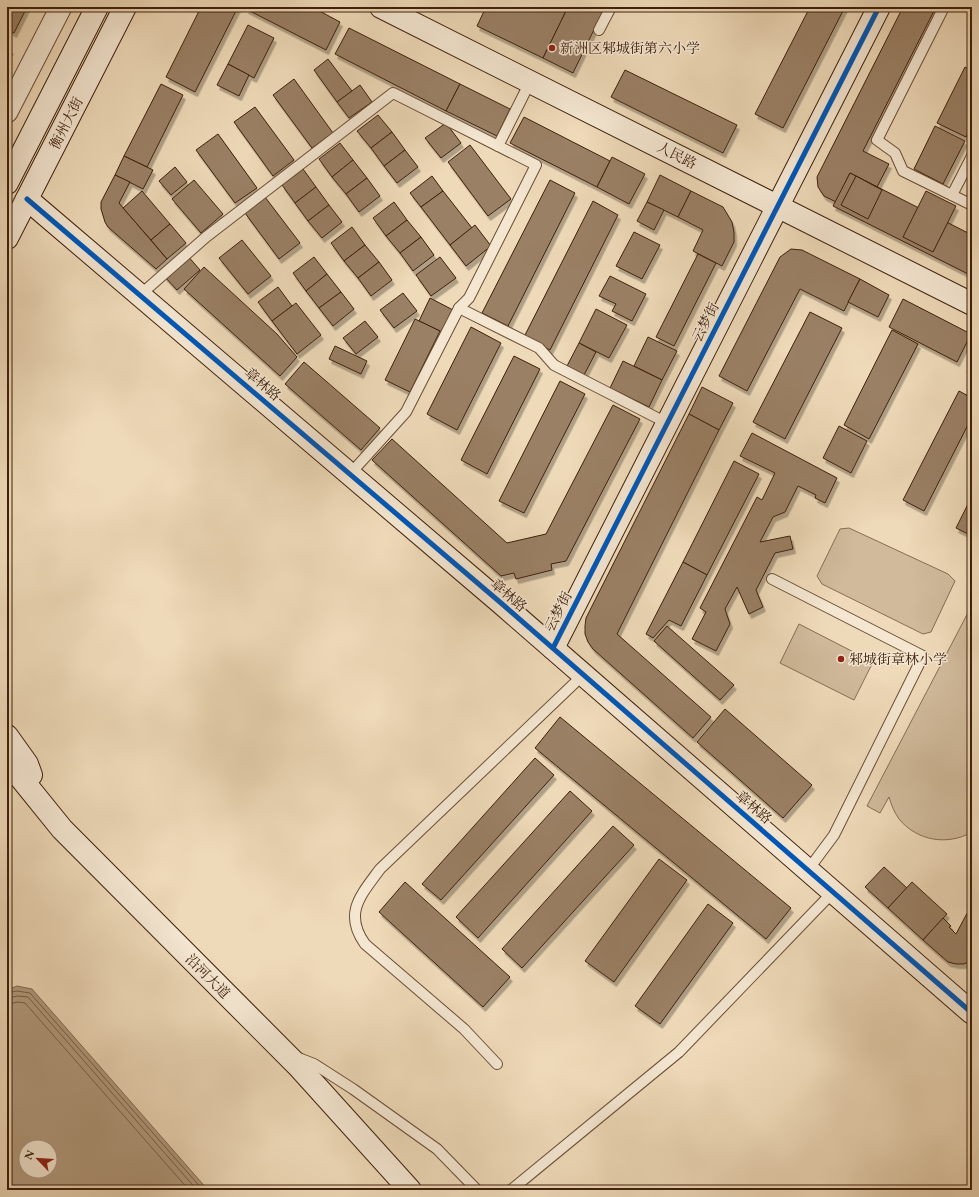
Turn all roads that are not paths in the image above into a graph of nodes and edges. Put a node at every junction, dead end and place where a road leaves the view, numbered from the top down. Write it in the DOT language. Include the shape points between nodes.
graph roads {
  1 [pos="61,7"];
  2 [pos="97,7"];
  3 [pos="125,7"];
  4 [pos="381,7"];
  5 [pos="611,7"];
  6 [pos="879,7"];
  7 [pos="944,7"];
  8 [pos="599,30"];
  9 [pos="530,82"];
  10 [pos="7,112"];
  11 [pos="498,146"];
  12 [pos="972,156"];
  13 [pos="7,183"];
  14 [pos="952,195"];
  15 [pos="27,198"];
  16 [pos="972,205"];
  17 [pos="778,206"];
  18 [pos="7,238"];
  19 [pos="140,295"];
  20 [pos="972,304"];
  21 [pos="459,308"];
  22 [pos="667,423"];
  23 [pos="350,474"];
  24 [pos="772,579"];
  25 [pos="553,648"];
  26 [pos="583,675"];
  27 [pos="7,736"];
  28 [pos="7,761"];
  29 [pos="39,801"];
  30 [pos="808,870"];
  31 [pos="833,892"];
  32 [pos="972,1013"];
  33 [pos="283,1052"];
  34 [pos="496,1064"];
  35 [pos="410,1190"];
  36 [pos="477,1190"];
  37 [pos="511,1190"];
  1 -- 10 [label="street"];
  2 -- 13 [label="street, 衡州大街"];
  3 -- 15 [label="street, 衡州大街"];
  4 -- 9 [label="street, 人民路"];
  5 -- 8 [label="lane"];
  6 -- 17 [label="street, 云梦街"];
  7 -- 14 [label="lane" via="877,140 895,154 903,171"];
  9 -- 11 [label="lane"];
  9 -- 17 [label="street, 人民路"];
  11 -- 19 [label="lane" via="393,93 206,237"];
  11 -- 21 [label="lane" via="536,165 469,298"];
  12 -- 14 [label="lane"];
  14 -- 16 [label="lane"];
  15 -- 18 [label="street, 衡州大街"];
  15 -- 19 [label="street, 章林路"];
  17 -- 20 [label="street, 人民路"];
  17 -- 22 [label="street, 云梦街"];
  19 -- 23 [label="street, 章林路"];
  21 -- 22 [label="lane" via="539,348 554,364"];
  21 -- 23 [label="lane" via="406,412"];
  22 -- 25 [label="street, 云梦街"];
  23 -- 25 [label="street, 章林路"];
  24 -- 30 [label="lane" via="923,656 834,835"];
  25 -- 26 [label="street, 章林路"];
  26 -- 30 [label="street, 章林路"];
  26 -- 34 [label="lane" via="380,869 360,896 356,906 356,927 365,944 464,1029"];
  27 -- 29 [label="street" via="27,764"];
  28 -- 29 [label="street, 沿河大道"];
  29 -- 33 [label="street, 沿河大道" via="62,829"];
  30 -- 31 [label="street, 章林路"];
  31 -- 32 [label="street, 章林路"];
  31 -- 37 [label="lane" via="679,1052"];
  33 -- 35 [label="street, 沿河大道"];
  33 -- 36 [label="lane" via="314,1064 353,1089 437,1149"];
}
